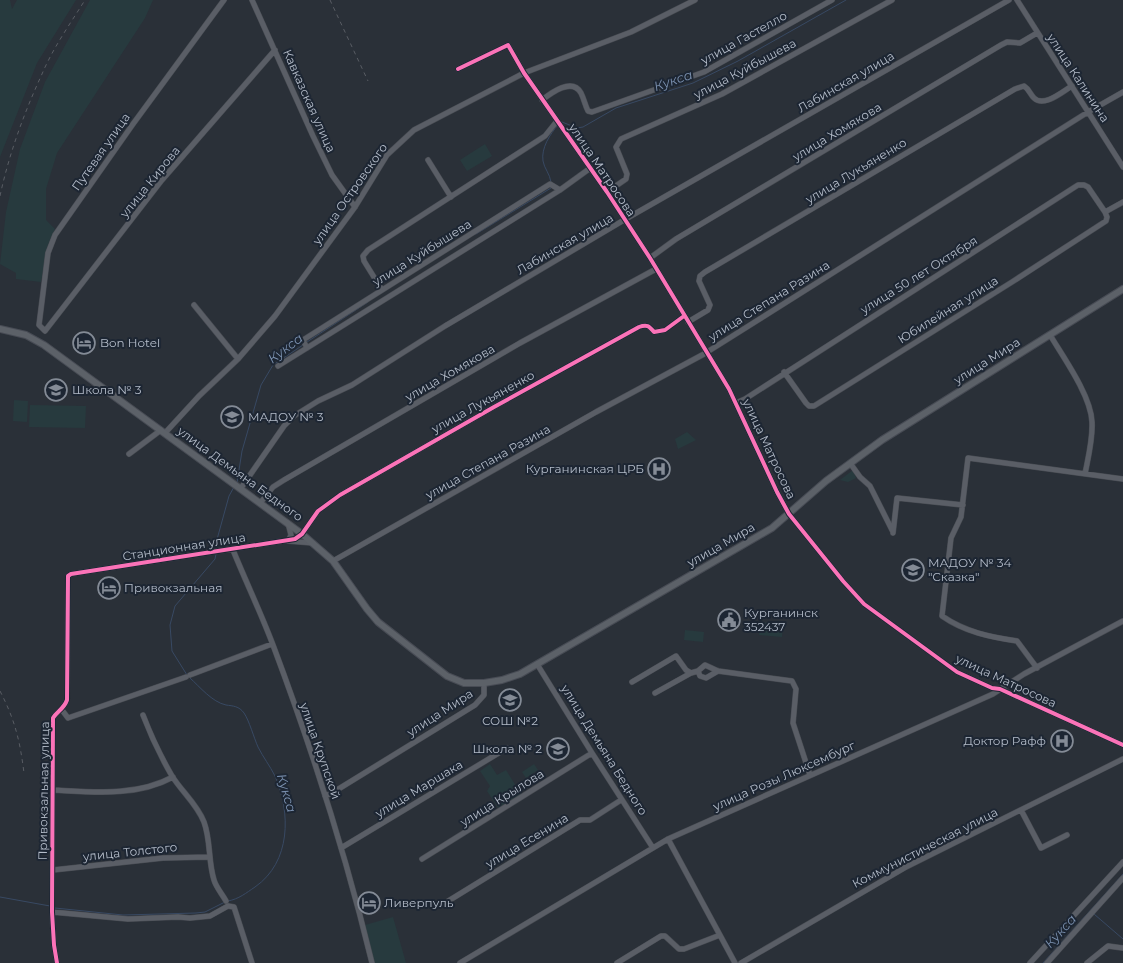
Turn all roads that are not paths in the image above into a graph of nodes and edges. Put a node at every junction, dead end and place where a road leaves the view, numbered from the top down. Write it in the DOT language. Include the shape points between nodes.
graph roads {
  1 [pos="224,0"];
  2 [pos="252,0"];
  3 [pos="695,0"];
  4 [pos="832,0"];
  5 [pos="892,0"];
  6 [pos="1009,0"];
  7 [pos="1017,0"];
  8 [pos="1037,33"];
  9 [pos="275,50"];
  10 [pos="458,69"];
  11 [pos="524,73"];
  12 [pos="1072,86"];
  13 [pos="1123,92"];
  14 [pos="542,100"];
  15 [pos="1088,112"];
  16 [pos="558,123"];
  17 [pos="428,160"];
  18 [pos="1123,167"];
  19 [pos="589,169"];
  20 [pos="560,190"];
  21 [pos="607,192"];
  22 [pos="451,197"];
  23 [pos="1123,202"];
  24 [pos="355,207"];
  25 [pos="1105,212"];
  26 [pos="624,220"];
  27 [pos="650,258"];
  28 [pos="656,268"];
  29 [pos="1123,289"];
  30 [pos="382,290"];
  31 [pos="194,305"];
  32 [pos="684,316"];
  33 [pos="688,322"];
  34 [pos="0,329"];
  35 [pos="45,331"];
  36 [pos="1050,335"];
  37 [pos="306,345"];
  38 [pos="707,352"];
  39 [pos="238,359"];
  40 [pos="278,366"];
  41 [pos="784,372"];
  42 [pos="736,403"];
  43 [pos="163,431"];
  44 [pos="129,454"];
  45 [pos="850,463"];
  46 [pos="1085,474"];
  47 [pos="1123,479"];
  48 [pos="238,486"];
  49 [pos="261,502"];
  50 [pos="963,505"];
  51 [pos="789,514"];
  52 [pos="288,523"];
  53 [pos="302,534"];
  54 [pos="288,541"];
  55 [pos="314,543"];
  56 [pos="233,550"];
  57 [pos="333,561"];
  58 [pos="68,576"];
  59 [pos="1123,621"];
  60 [pos="272,644"];
  61 [pos="537,664"];
  62 [pos="1037,668"];
  63 [pos="698,671"];
  64 [pos="718,671"];
  65 [pos="691,673"];
  66 [pos="632,682"];
  67 [pos="484,683"];
  68 [pos="1000,689"];
  69 [pos="655,693"];
  70 [pos="62,710"];
  71 [pos="143,715"];
  72 [pos="1123,745"];
  73 [pos="507,748"];
  74 [pos="592,753"];
  75 [pos="1123,759"];
  76 [pos="810,775"];
  77 [pos="173,778"];
  78 [pos="53,790"];
  79 [pos="325,796"];
  80 [pos="621,800"];
  81 [pos="1021,810"];
  82 [pos="1067,835"];
  83 [pos="668,839"];
  84 [pos="341,848"];
  85 [pos="653,848"];
  86 [pos="209,857"];
  87 [pos="422,860"];
  88 [pos="1123,862"];
  89 [pos="53,870"];
  90 [pos="1123,878"];
  91 [pos="227,903"];
  92 [pos="445,903"];
  93 [pos="52,909"];
  94 [pos="720,935"];
  95 [pos="1123,948"];
  96 [pos="57,963"];
  97 [pos="252,963"];
  98 [pos="372,963"];
  99 [pos="460,963"];
  100 [pos="617,963"];
  101 [pos="735,963"];
  102 [pos="741,963"];
  103 [pos="1030,963"];
  104 [pos="1047,963"];
  105 [pos="1087,963"];
  1 -- 35 [label="street, Путевая улица" via="55,235 48,253 39,325"];
  2 -- 9 [label="street, Кавказская улица"];
  3 -- 11 [label="street, улица Островского" via="630,32"];
  4 -- 14 [label="street, улица Гастелло" via="704,72 592,112 588,111 580,92 570,86 558,88"];
  5 -- 21 [label="street, улица Куйбышева" via="722,94 621,139 616,147 627,174 626,179"];
  6 -- 26 [label="street, Лабинская улица"];
  7 -- 8 [label="street, улица Калинина"];
  8 -- 12 [label="street, улица Калинина"];
  8 -- 27 [label="street, улица Хомякова" via="1020,43 1007,42 1001,45 676,239"];
  9 -- 24 [label="street, Кавказская улица" via="332,175"];
  9 -- 35 [label="street, улица Кирова" via="162,180"];
  10 -- 11 [label="street, улица Матросова" via="508,45"];
  11 -- 14 [label="street, улица Матросова"];
  11 -- 24 [label="street, улица Островского" via="414,130 387,155"];
  12 -- 15 [label="street, улица Калинина"];
  12 -- 33 [label="street, улица Лукьяненко" via="1048,100 1041,101 1035,99 1024,86 1015,88 705,272 699,281 710,305 708,310"];
  13 -- 15 [label="street, улица Степана Разина"];
  14 -- 16 [label="street, улица Матросова"];
  15 -- 18 [label="street, улица Калинина"];
  15 -- 38 [label="street, улица Степана Разина"];
  16 -- 19 [label="street, улица Матросова"];
  16 -- 22 [label="street" via="545,136"];
  17 -- 22 [label="street"];
  19 -- 20 [label="street, улица Куйбышева"];
  19 -- 21 [label="street, улица Матросова"];
  20 -- 30 [label="street, улица Куйбышева" via="550,184"];
  20 -- 37 [label="street, улица Куйбышева"];
  21 -- 26 [label="street, улица Матросова"];
  22 -- 30 [label="street" via="368,250 363,256"];
  23 -- 25 [label="street"];
  24 -- 39 [label="street, улица Островского" via="275,316"];
  25 -- 41 [label="street, улица 50 лет Октября" via="1088,187 1078,185"];
  25 -- 41 [label="street, Юбилейная улица" via="1106,221 814,406 806,403"];
  26 -- 27 [label="street, улица Матросова"];
  26 -- 48 [label="street, Лабинская улица" via="445,326 352,385 294,416"];
  27 -- 28 [label="street, улица Матросова"];
  28 -- 32 [label="street, улица Матросова"];
  28 -- 49 [label="street, улица Хомякова" via="520,343 284,480 273,487"];
  29 -- 36 [label="main road, улица Мира"];
  30 -- 37 [label="street, улица Куйбышева" via="303,340"];
  31 -- 39 [label="street"];
  32 -- 33 [label="street, улица Матросова"];
  32 -- 53 [label="street, улица Лукьяненко" via="660,332 654,332 644,325 639,327 494,407 340,495 318,511"];
  33 -- 38 [label="street, улица Матросова"];
  34 -- 43 [label="main road, улица Демьяна Бедного" via="26,335 44,345"];
  36 -- 45 [label="main road, улица Мира" via="882,440"];
  36 -- 46 [label="street" via="1077,379 1090,410 1092,423"];
  37 -- 40 [label="street, улица Куйбышева"];
  38 -- 42 [label="street, улица Матросова"];
  38 -- 57 [label="street, улица Степана Разина"];
  39 -- 43 [label="street, улица Островского"];
  41 -- 42 [label="street, улица 50 лет Октября"];
  42 -- 51 [label="street, улица Матросова"];
  43 -- 44 [label="street, улица Островского"];
  43 -- 48 [label="main road, улица Демьяна Бедного"];
  45 -- 50 [label="street" via="870,486 893,533 897,498"];
  45 -- 51 [label="main road, улица Мира"];
  46 -- 47 [label="street"];
  46 -- 50 [label="street" via="968,458"];
  48 -- 49 [label="main road, улица Демьяна Бедного"];
  49 -- 52 [label="main road, улица Демьяна Бедного"];
  50 -- 62 [label="street" via="952,538 942,616 978,634 1018,641"];
  51 -- 61 [label="main road, улица Мира" via="772,528"];
  51 -- 68 [label="street, улица Матросова" via="864,604 957,672 992,688"];
  52 -- 53 [label="main road, улица Демьяна Бедного"];
  52 -- 54 [label="street" via="291,535"];
  53 -- 54 [label="street, Станционная улица"];
  53 -- 55 [label="main road, улица Демьяна Бедного"];
  54 -- 55 [label="street, Станционная улица"];
  54 -- 56 [label="street, Станционная улица"];
  55 -- 57 [label="main road, улица Демьяна Бедного"];
  56 -- 58 [label="street, Станционная улица"];
  56 -- 60 [label="street, улица Крупской"];
  57 -- 67 [label="main road, улица Демьяна Бедного" via="367,609 393,635 447,676 464,683"];
  58 -- 70 [label="street, Привокзальная улица" via="67,700"];
  59 -- 62 [label="street, улица Розы Люксембург"];
  60 -- 70 [label="street" via="68,718"];
  60 -- 79 [label="street, улица Крупской"];
  61 -- 67 [label="main road, улица Мира" via="520,674"];
  61 -- 74 [label="street, улица Демьяна Бедного"];
  62 -- 68 [label="street, улица Розы Люксембург"];
  63 -- 64 [label="street" via="705,665"];
  63 -- 64 [label="street" via="700,676 706,678"];
  63 -- 65 [label="street"];
  64 -- 76 [label="street" via="792,682 796,689 793,723"];
  65 -- 66 [label="street" via="676,656"];
  65 -- 69 [label="street"];
  67 -- 79 [label="street, улица Мира" via="484,695 475,705"];
  68 -- 72 [label="street, улица Матросова"];
  68 -- 76 [label="street, улица Розы Люксембург" via="895,739"];
  70 -- 78 [label="street, Привокзальная улица" via="53,718"];
  71 -- 77 [label="street"];
  73 -- 84 [label="street, улица Маршака"];
  74 -- 80 [label="street, улица Демьяна Бедного"];
  74 -- 87 [label="street, улица Крылова"];
  75 -- 81 [label="street, Коммунистическая улица"];
  76 -- 83 [label="street, улица Розы Люксембург"];
  77 -- 78 [label="street" via="149,788 131,791 102,793"];
  77 -- 86 [label="street" via="204,822"];
  78 -- 89 [label="street, Привокзальная улица"];
  79 -- 84 [label="street, улица Крупской"];
  80 -- 85 [label="street, улица Демьяна Бедного"];
  80 -- 92 [label="street, улица Есенина" via="590,820 580,820"];
  81 -- 82 [label="street" via="1041,848"];
  81 -- 102 [label="street, Коммунистическая улица" via="906,867"];
  83 -- 85 [label="street, улица Розы Люксембург"];
  83 -- 94 [label="street"];
  84 -- 98 [label="street, улица Крупской"];
  85 -- 99 [label="street, улица Розы Люксембург"];
  86 -- 89 [label="street, улица Толстого" via="163,858"];
  86 -- 91 [label="street" via="214,881"];
  88 -- 103 [label="street"];
  89 -- 93 [label="street, Привокзальная улица"];
  90 -- 104 [label="street"];
  91 -- 93 [label="street" via="210,916 190,918 128,919"];
  91 -- 97 [label="street" via="236,911"];
  93 -- 96 [label="street, Привокзальная улица"];
  94 -- 100 [label="street" via="684,949 679,949 665,936 661,936"];
  94 -- 101 [label="street"];
  95 -- 105 [label="street" via="1103,948"];
}
